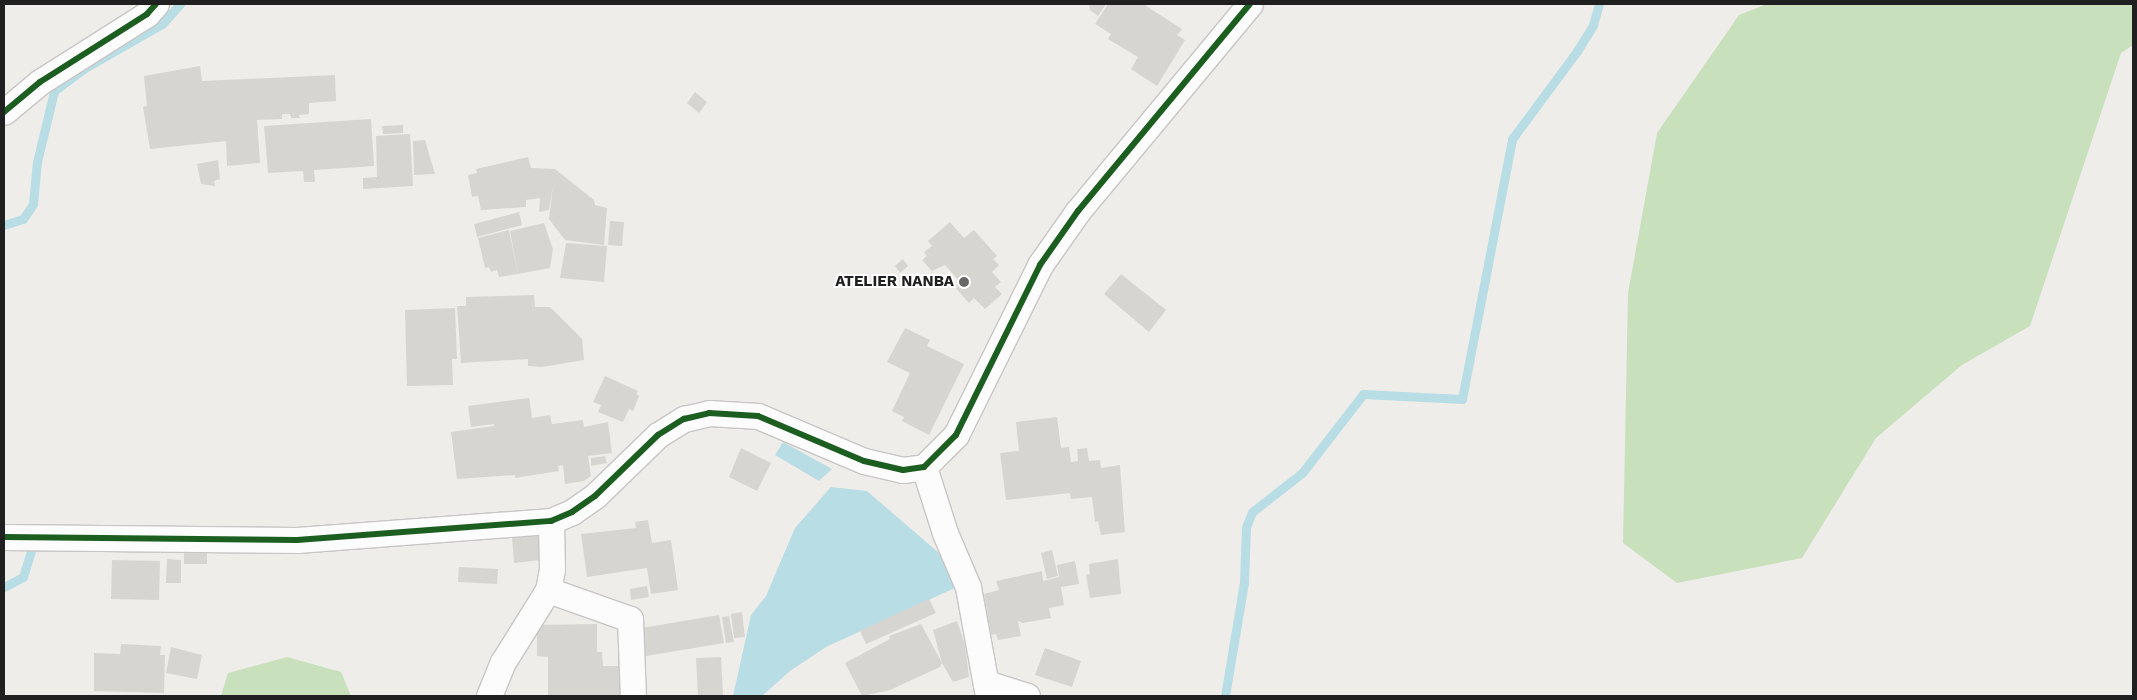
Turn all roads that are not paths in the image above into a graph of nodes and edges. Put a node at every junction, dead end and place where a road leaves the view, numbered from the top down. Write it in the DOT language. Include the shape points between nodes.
graph roads {
  1 [pos="156,4"];
  2 [pos="1250,4"];
  3 [pos="4,112"];
  4 [pos="924,466"];
  5 [pos="551,521"];
  6 [pos="4,537"];
  7 [pos="548,590"];
  8 [pos="987,690"];
  9 [pos="489,696"];
  10 [pos="633,696"];
  11 [pos="1027,696"];
  1 -- 3 [label="street" via="146,14 40,82"];
  2 -- 4 [label="street" via="1078,212 1040,265 956,435"];
  4 -- 5 [label="street" via="903,470 864,461 758,416 709,413 684,419 658,436 595,496 572,512"];
  4 -- 8 [label="street" via="945,533 968,587"];
  5 -- 6 [label="street" via="296,540"];
  5 -- 7 [label="street" via="552,570"];
  7 -- 9 [label="street" via="503,662"];
  7 -- 10 [label="street" via="630,619"];
  8 -- 11 [label="street"];
}
